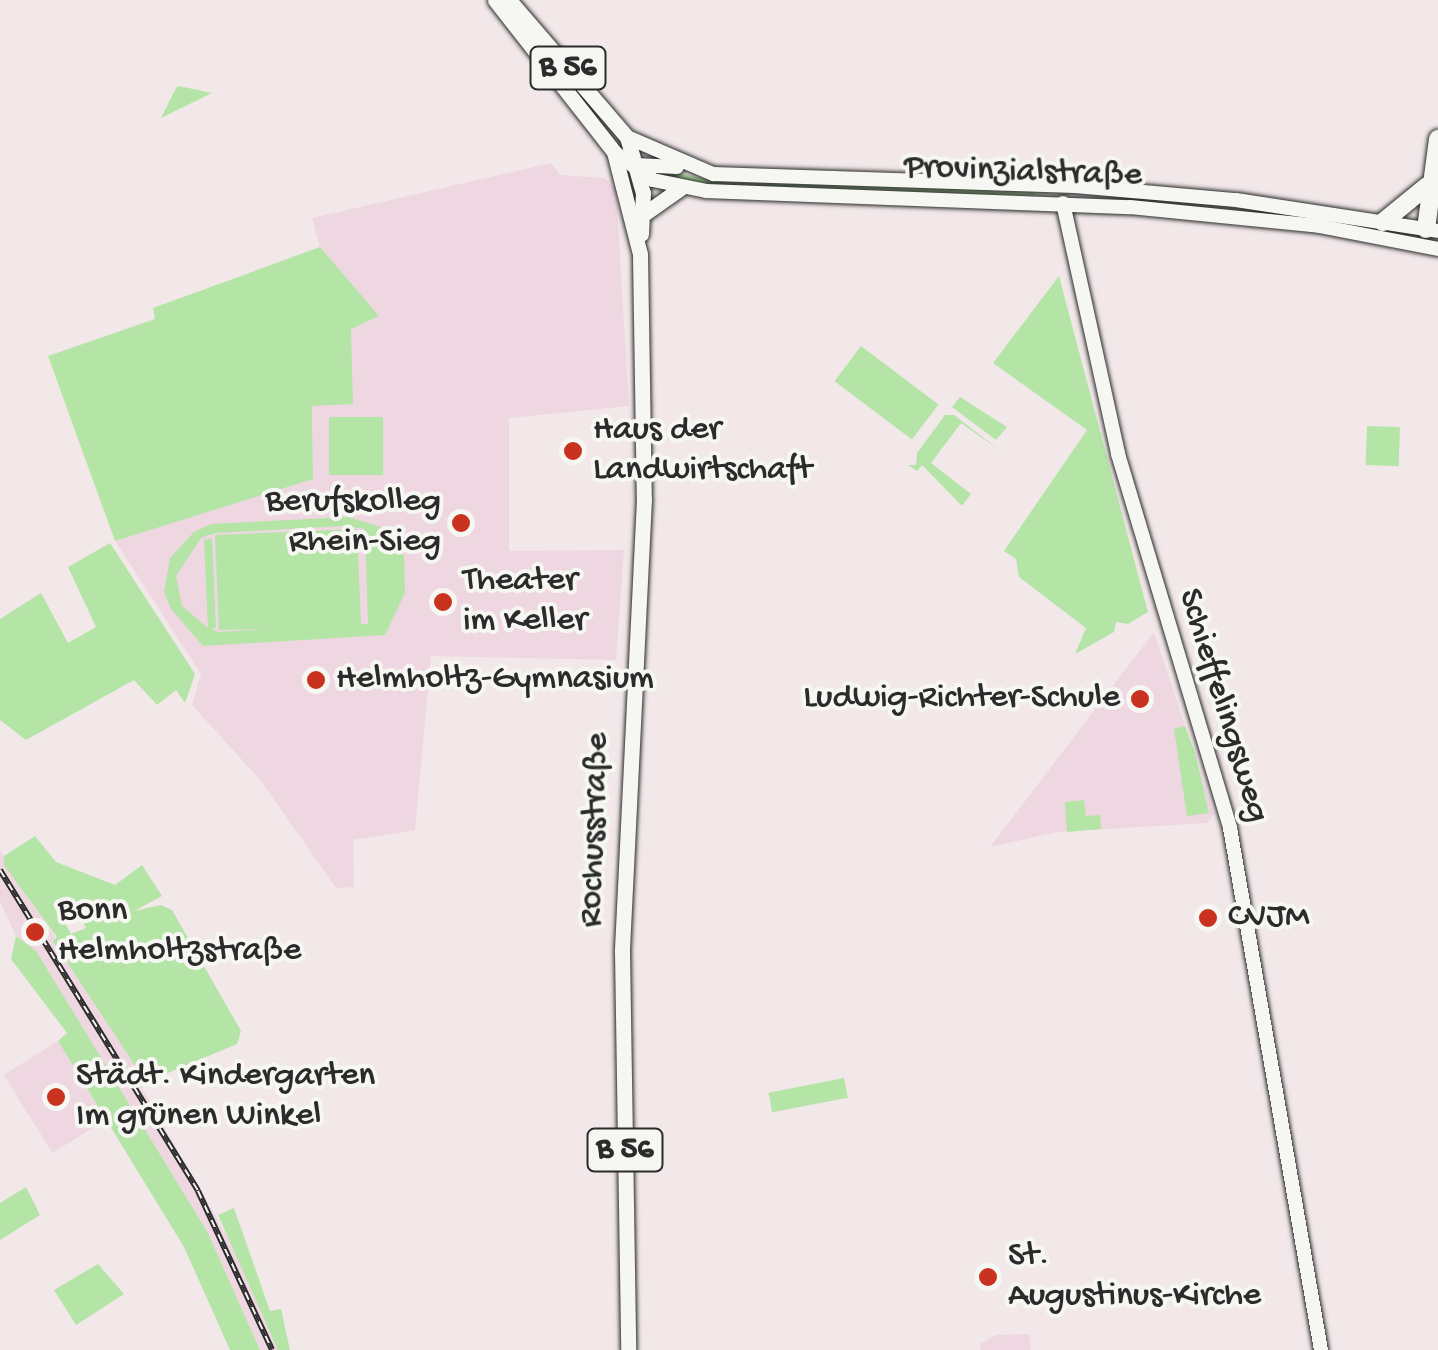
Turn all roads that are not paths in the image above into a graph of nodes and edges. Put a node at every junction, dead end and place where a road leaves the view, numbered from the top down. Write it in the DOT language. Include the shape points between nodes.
graph roads {
  1 [pos="494,0"];
  2 [pos="509,0"];
  3 [pos="627,137"];
  4 [pos="1438,139"];
  5 [pos="682,166"];
  6 [pos="633,172"];
  7 [pos="1045,184"];
  8 [pos="1428,186"];
  9 [pos="682,187"];
  10 [pos="1089,187"];
  11 [pos="1063,203"];
  12 [pos="1438,203"];
  13 [pos="1090,205"];
  14 [pos="644,214"];
  15 [pos="1382,222"];
  16 [pos="1432,230"];
  17 [pos="1070,242"];
  18 [pos="1405,242"];
  19 [pos="1436,248"];
  20 [pos="640,254"];
  21 [pos="628,1350"];
  22 [pos="1321,1350"];
  1 -- 6 [label="main road, Rochusstraße / B 56"];
  2 -- 3 [label="main road, B 56"];
  3 -- 5 [label="main road, Provinzialstraße"];
  3 -- 6 [label="main road, Rochusstraße / B 56"];
  4 -- 8 [label="highway"];
  5 -- 6 [label="main road"];
  5 -- 7 [label="main road, Provinzialstraße" via="740,177"];
  6 -- 9 [label="main road, Provinzialstraße"];
  6 -- 14 [label="main road, Rochusstraße / B 56"];
  6 -- 20 [label="main road, Rochusstraße / B 56"];
  7 -- 10 [label="main road, Provinzialstraße"];
  7 -- 11 [label="main road"];
  8 -- 15 [label="highway"];
  8 -- 16 [label="highway"];
  9 -- 11 [label="main road, Provinzialstraße" via="744,195"];
  9 -- 14 [label="main road"];
  10 -- 11 [label="main road"];
  10 -- 15 [label="main road, Provinzialstraße"];
  11 -- 13 [label="main road, Provinzialstraße"];
  11 -- 17 [label="main road, Schieffelingsweg"];
  12 -- 16 [label="highway"];
  13 -- 17 [label="main road"];
  13 -- 18 [label="main road, Provinzialstraße" via="1241,216"];
  14 -- 20 [label="main road, Rochusstraße / B 56"];
  15 -- 16 [label="main road, Provinzialstraße"];
  16 -- 18 [label="main road"];
  16 -- 19 [label="main road"];
  17 -- 22 [label="main road, Schieffelingsweg" via="1147,561 1230,828"];
  18 -- 19 [label="main road, Provinzialstraße"];
  20 -- 21 [label="main road, Rochusstraße / B 56" via="644,499 622,950"];
}
